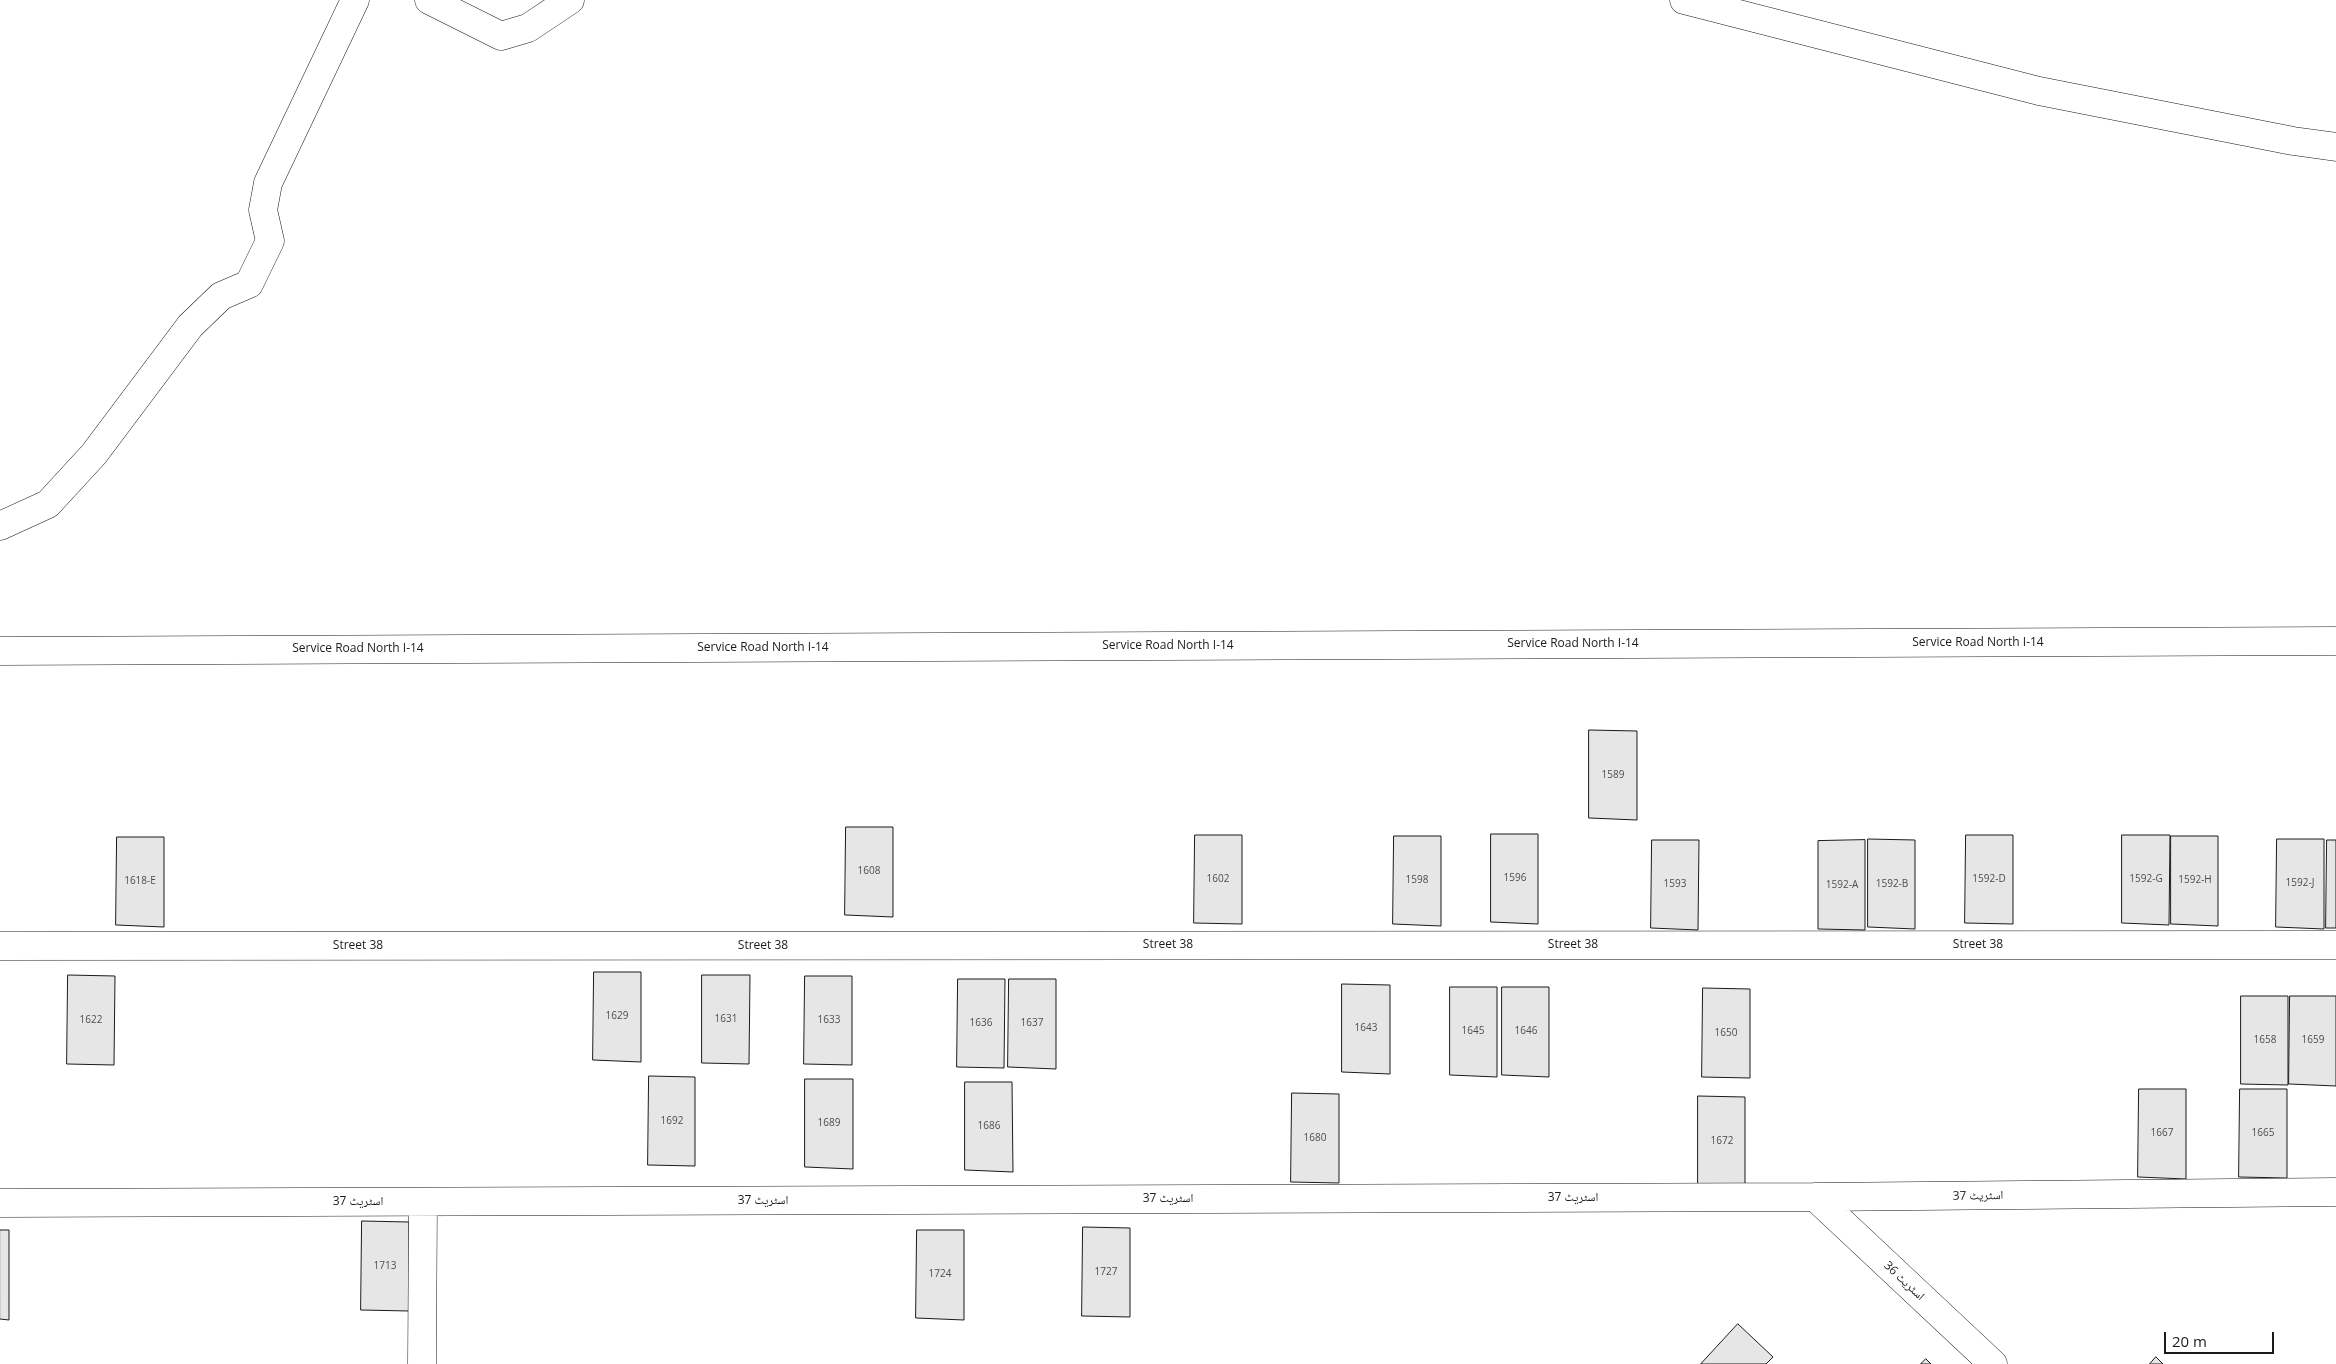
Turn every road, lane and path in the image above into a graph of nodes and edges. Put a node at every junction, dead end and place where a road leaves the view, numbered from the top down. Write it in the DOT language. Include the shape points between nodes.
graph roads {
  1 [pos="355,0"];
  2 [pos="430,0"];
  3 [pos="570,0"];
  4 [pos="1684,0"];
  5 [pos="2336,147"];
  6 [pos="0,526"];
  7 [pos="2336,641"];
  8 [pos="0,651"];
  9 [pos="2336,945"];
  10 [pos="0,946"];
  11 [pos="2336,1192"];
  12 [pos="1815,1198"];
  13 [pos="423,1202"];
  14 [pos="0,1203"];
  15 [pos="422,1364"];
  16 [pos="1993,1364"];
  1 -- 6 [label="street" via="268,183 263,210 270,241 249,284 221,296 190,326 94,454 48,504"];
  2 -- 3 [label="street" via="502,36 528,28"];
  4 -- 5 [label="street" via="2039,91 2292,142"];
  7 -- 8 [label="street, Service Road North I-14"];
  9 -- 10 [label="street, Street 38"];
  11 -- 12 [label="street, اسٹریٹ 37"];
  12 -- 13 [label="street, اسٹریٹ 37"];
  12 -- 16 [label="street, اسٹریٹ 36"];
  13 -- 14 [label="street, اسٹریٹ 37"];
  13 -- 15 [label="street"];
}
